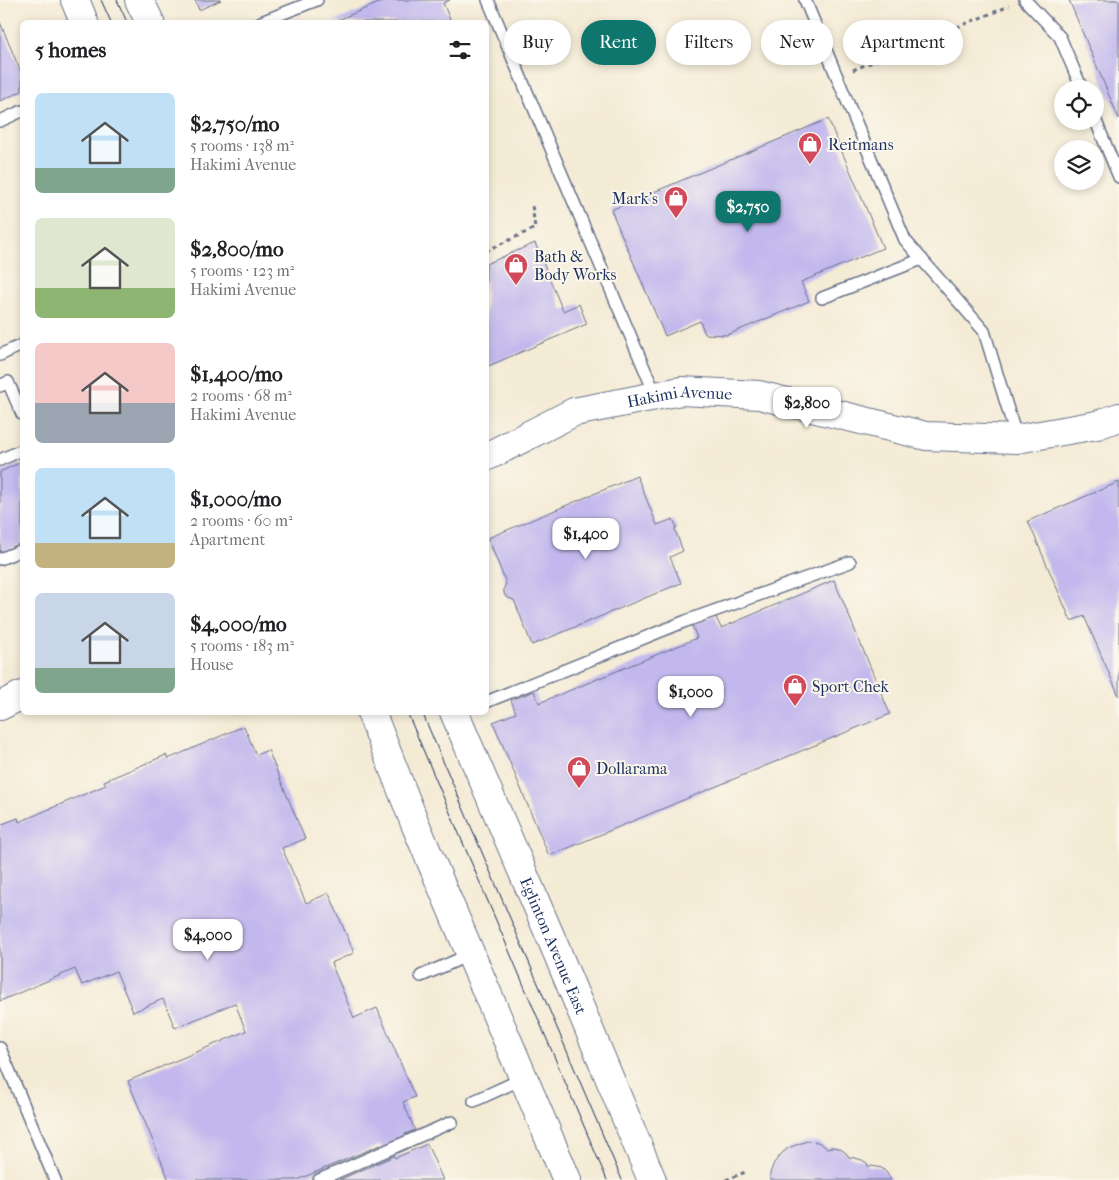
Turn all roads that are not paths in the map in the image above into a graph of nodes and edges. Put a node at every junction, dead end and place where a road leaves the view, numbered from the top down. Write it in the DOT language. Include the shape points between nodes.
graph roads {
  1 [pos="75,0"];
  2 [pos="139,0"];
  3 [pos="317,0"];
  4 [pos="488,0"];
  5 [pos="805,0"];
  6 [pos="1025,0"];
  7 [pos="83,20"];
  8 [pos="149,20"];
  9 [pos="267,20"];
  10 [pos="1078,80"];
  11 [pos="20,112"];
  12 [pos="0,121"];
  13 [pos="1100,130"];
  14 [pos="1119,177"];
  15 [pos="922,259"];
  16 [pos="822,298"];
  17 [pos="20,346"];
  18 [pos="0,355"];
  19 [pos="0,386"];
  20 [pos="656,396"];
  21 [pos="20,409"];
  22 [pos="1119,417"];
  23 [pos="1017,439"];
  24 [pos="20,451"];
  25 [pos="489,455"];
  26 [pos="0,460"];
  27 [pos="20,551"];
  28 [pos="0,559"];
  29 [pos="850,562"];
  30 [pos="20,696"];
  31 [pos="489,701"];
  32 [pos="0,706"];
  33 [pos="372,715"];
  34 [pos="457,715"];
  35 [pos="472,954"];
  36 [pos="421,976"];
  37 [pos="0,1048"];
  38 [pos="524,1078"];
  39 [pos="474,1101"];
  40 [pos="452,1122"];
  41 [pos="55,1180"];
  42 [pos="319,1180"];
  43 [pos="567,1180"];
  44 [pos="652,1180"];
  1 -- 7 [label="main road"];
  2 -- 8 [label="main road"];
  3 -- 9 [label="lane"];
  4 -- 20 [label="lane"];
  5 -- 15 [label="lane" via="905,240"];
  6 -- 10 [label="lane" via="1060,37"];
  11 -- 12 [label="lane"];
  13 -- 14 [label="lane"];
  15 -- 16 [label="lane"];
  15 -- 23 [label="lane" via="984,331"];
  17 -- 18 [label="lane"];
  19 -- 21 [label="lane" via="8,382"];
  20 -- 23 [label="main road, Hakimi Avenue" via="681,391 759,396 926,436"];
  20 -- 25 [label="main road, Hakimi Avenue" via="574,412"];
  22 -- 23 [label="main road, Hakimi Avenue" via="1097,425"];
  24 -- 26 [label="lane"];
  27 -- 28 [label="lane"];
  29 -- 31 [label="lane" via="686,621"];
  30 -- 32 [label="main road"];
  33 -- 35 [label="main road"];
  34 -- 44 [label="main road, Eglinton Avenue East"];
  35 -- 36 [label="lane"];
  35 -- 38 [label="main road"];
  37 -- 41 [label="lane"];
  38 -- 39 [label="lane"];
  38 -- 43 [label="main road"];
  40 -- 42 [label="lane"];
}
